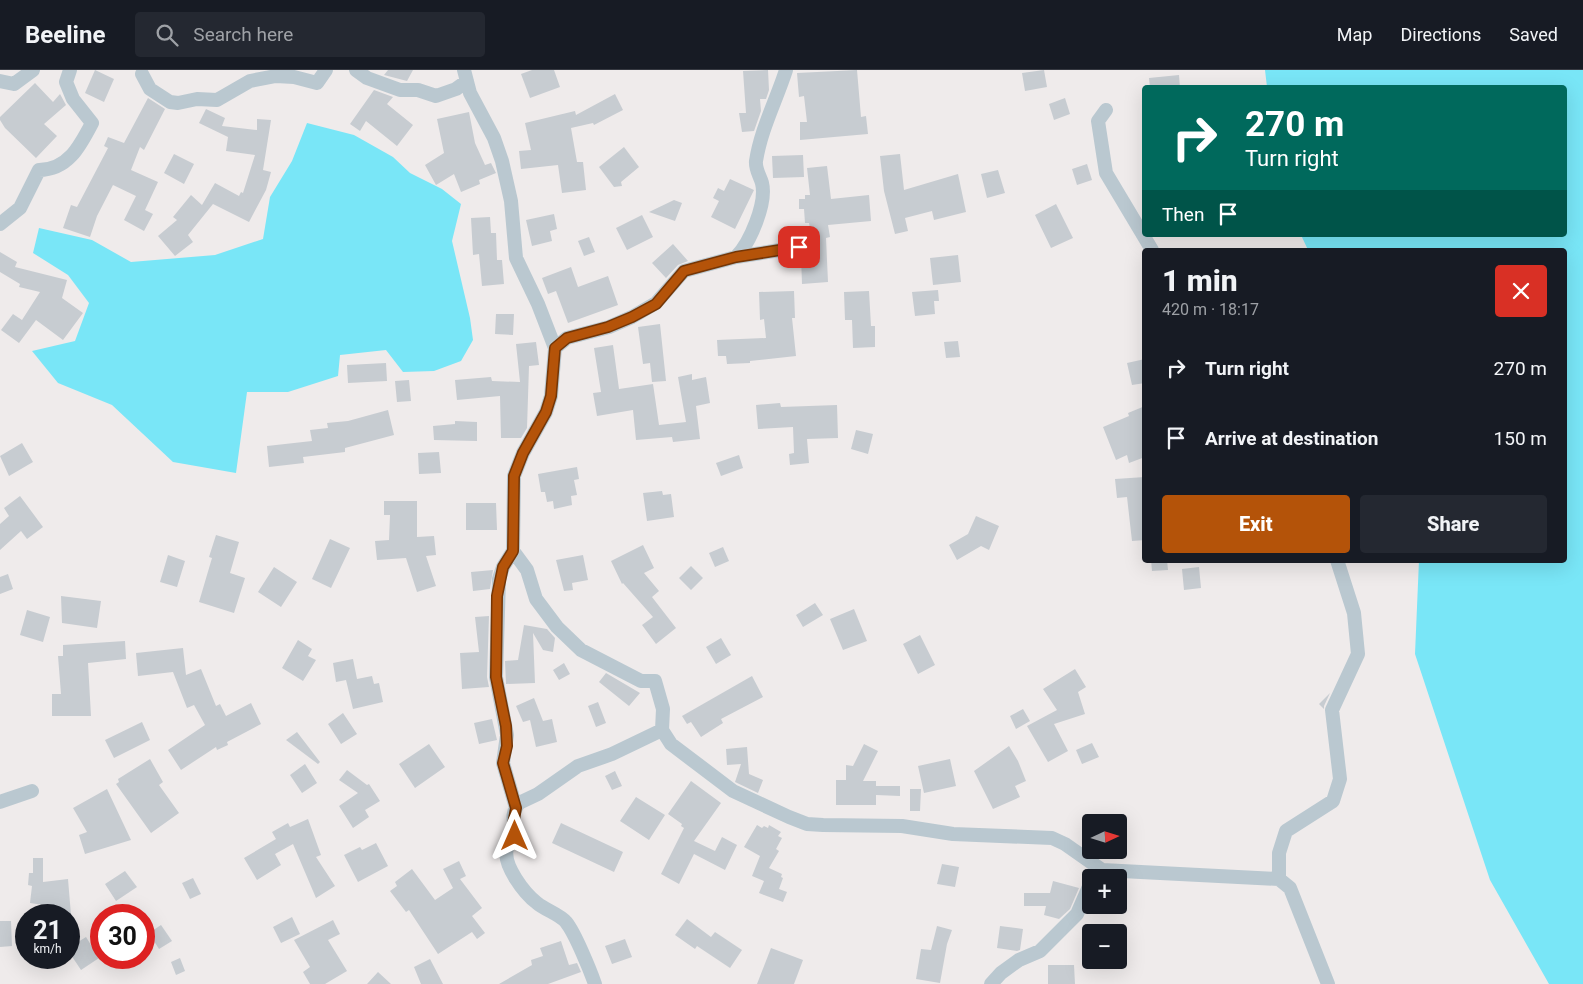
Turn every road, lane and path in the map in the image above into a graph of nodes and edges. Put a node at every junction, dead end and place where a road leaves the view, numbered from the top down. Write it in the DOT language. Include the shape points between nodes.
graph roads {
  1 [pos="33,70"];
  2 [pos="70,70"];
  3 [pos="326,70"];
  4 [pos="356,70"];
  5 [pos="786,70"];
  6 [pos="142,74"];
  7 [pos="0,82"];
  8 [pos="464,83"];
  9 [pos="1106,110"];
  10 [pos="0,224"];
  11 [pos="1142,233"];
  12 [pos="1144,237"];
  13 [pos="799,247"];
  14 [pos="1151,248"];
  15 [pos="736,257"];
  16 [pos="555,348"];
  17 [pos="513,551"];
  18 [pos="1338,563"];
  19 [pos="662,730"];
  20 [pos="32,791"];
  21 [pos="0,802"];
  22 [pos="516,808"];
  23 [pos="1093,869"];
  24 [pos="1127,875"];
  25 [pos="1280,879"];
  26 [pos="1082,903"];
  27 [pos="595,984"];
  28 [pos="991,984"];
  29 [pos="1328,984"];
  1 -- 7 [label="street" via="14,84"];
  2 -- 10 [label="street" via="66,82 73,99 92,123 78,150 53,170 39,170 20,208"];
  3 -- 6 [label="street" via="317,83 276,76 250,81 217,100 197,99 178,103 170,102 150,89"];
  4 -- 8 [label="street" via="367,78 400,90 418,90 436,96"];
  5 -- 15 [label="street" via="755,164 762,184 761,206 748,243"];
  8 -- 16 [label="street" via="494,138 502,161 511,201 516,258"];
  9 -- 11 [label="street" via="1098,121 1106,173"];
  12 -- 14 [label="street"];
  13 -- 15 [label="street"];
  15 -- 16 [label="street" via="684,271 656,304 608,327 567,338"];
  16 -- 17 [label="street" via="551,396 546,412 514,476"];
  17 -- 19 [label="street" via="527,570 536,599 557,627 581,650 640,681 655,681 663,709"];
  17 -- 22 [label="street" via="499,579 495,661 507,735 503,763"];
  18 -- 25 [label="street" via="1354,613 1358,654 1332,710 1340,779 1333,800 1286,831 1279,853"];
  19 -- 22 [label="street" via="578,766"];
  19 -- 23 [label="street" via="679,752 733,791 807,824 902,826 953,834 1052,838 1065,844"];
  20 -- 21 [label="street"];
  22 -- 27 [label="street" via="515,836 506,854 511,870 525,892 565,922 589,965"];
  24 -- 25 [label="street"];
  25 -- 29 [label="street" via="1290,888"];
  26 -- 28 [label="street" via="1077,914 1040,951 1001,972"];
}
